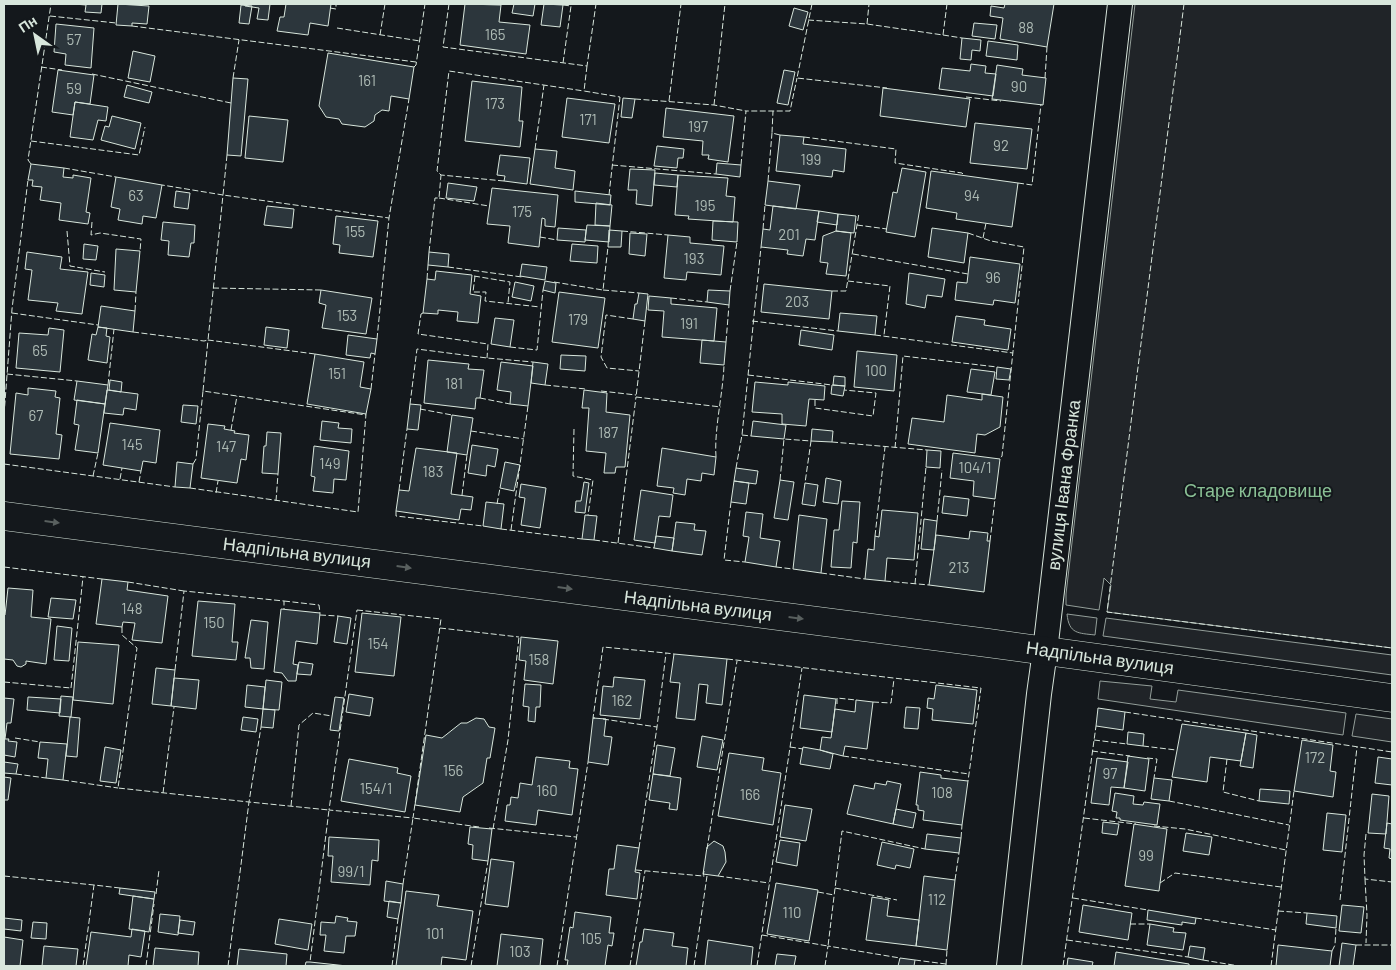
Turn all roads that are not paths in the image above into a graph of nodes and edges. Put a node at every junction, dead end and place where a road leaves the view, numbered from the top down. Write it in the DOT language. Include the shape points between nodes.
graph roads {
  1 [pos="1120,4"];
  2 [pos="4,516"];
  3 [pos="1045,651"];
  4 [pos="1392,698"];
  5 [pos="1008,966"];
  1 -- 3 [label="street, вулиця Івана Франка"];
  2 -- 3 [label="main road, Надпільна вулиця, one-way"];
  3 -- 4 [label="main road, Надпільна вулиця"];
  3 -- 5 [label="street, вулиця Івана Франка"];
}
